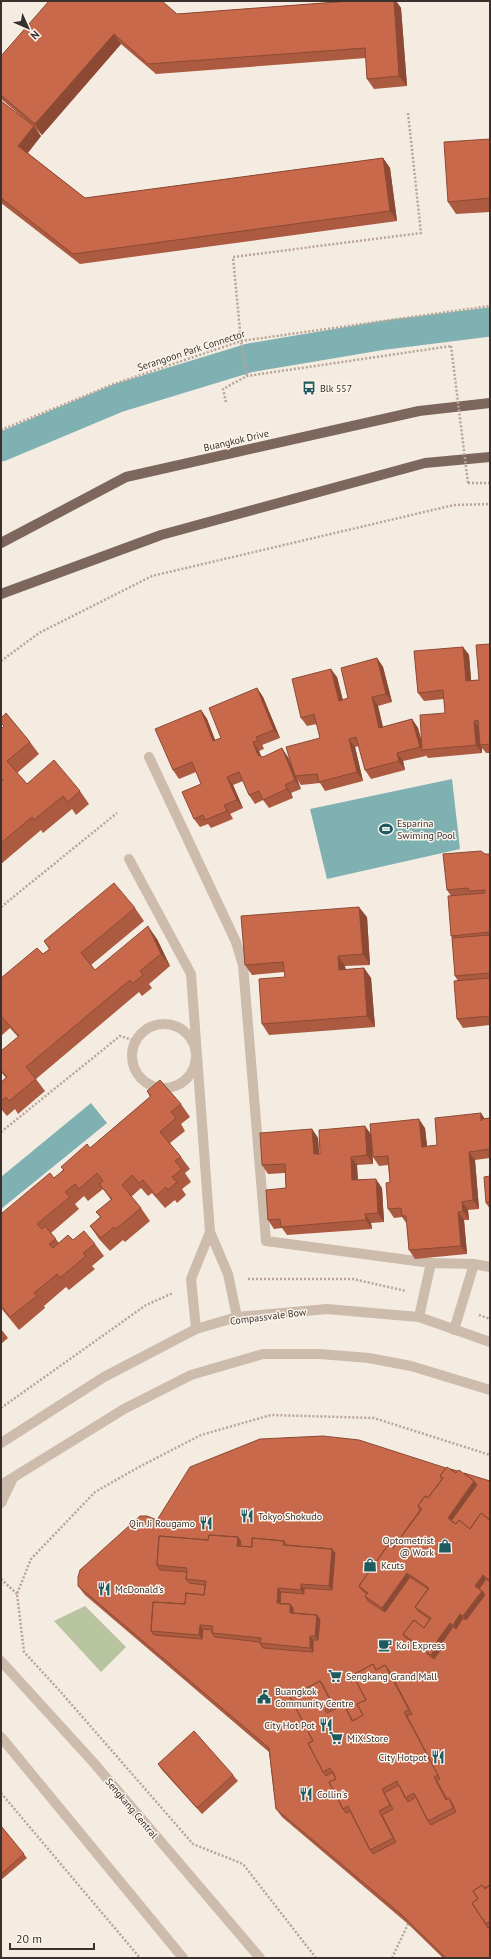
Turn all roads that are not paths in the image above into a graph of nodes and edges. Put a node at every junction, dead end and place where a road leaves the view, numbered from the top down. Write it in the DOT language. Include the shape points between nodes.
graph roads {
  1 [pos="490,403"];
  2 [pos="490,457"];
  3 [pos="1,543"];
  4 [pos="1,594"];
  5 [pos="149,757"];
  6 [pos="129,859"];
  7 [pos="196,1055"];
  8 [pos="210,1232"];
  9 [pos="431,1263"];
  10 [pos="474,1264"];
  11 [pos="490,1267"];
  12 [pos="237,1317"];
  13 [pos="418,1317"];
  14 [pos="196,1329"];
  15 [pos="454,1330"];
  16 [pos="490,1342"];
  17 [pos="490,1390"];
  18 [pos="1,1443"];
  19 [pos="14,1476"];
  20 [pos="1,1485"];
  21 [pos="1,1502"];
  22 [pos="1,1661"];
  23 [pos="1,1737"];
  24 [pos="183,1958"];
  25 [pos="260,1958"];
  1 -- 3 [label="main road, Buangkok Drive" via="419,410 126,477"];
  2 -- 4 [label="main road" via="425,463 161,535"];
  5 -- 9 [label="street" via="236,942 243,965 266,1241"];
  6 -- 7 [label="street" via="191,974"];
  7 -- 7 [label="street" via="189,1036 172,1025 161,1024 142,1033 136,1041 132,1062 143,1081 152,1086 173,1087 191,1075"];
  7 -- 8 [label="street"];
  8 -- 12 [label="street" via="228,1274"];
  8 -- 14 [label="street" via="191,1279"];
  9 -- 10 [label="street"];
  9 -- 13 [label="street"];
  10 -- 11 [label="street"];
  10 -- 15 [label="street"];
  12 -- 13 [label="street, Compassvale Bow" via="327,1309"];
  12 -- 14 [label="street, Compassvale Bow"];
  13 -- 15 [label="street, Compassvale Bow"];
  14 -- 18 [label="street, Compassvale Bow" via="104,1377"];
  15 -- 16 [label="street, Compassvale Bow"];
  17 -- 19 [label="street" via="411,1366 370,1358 320,1354 263,1354 191,1375 124,1409"];
  19 -- 20 [label="street"];
  19 -- 21 [label="street"];
  22 -- 25 [label="street, Sengkang Central" via="93,1762"];
  23 -- 24 [label="street"];
}
